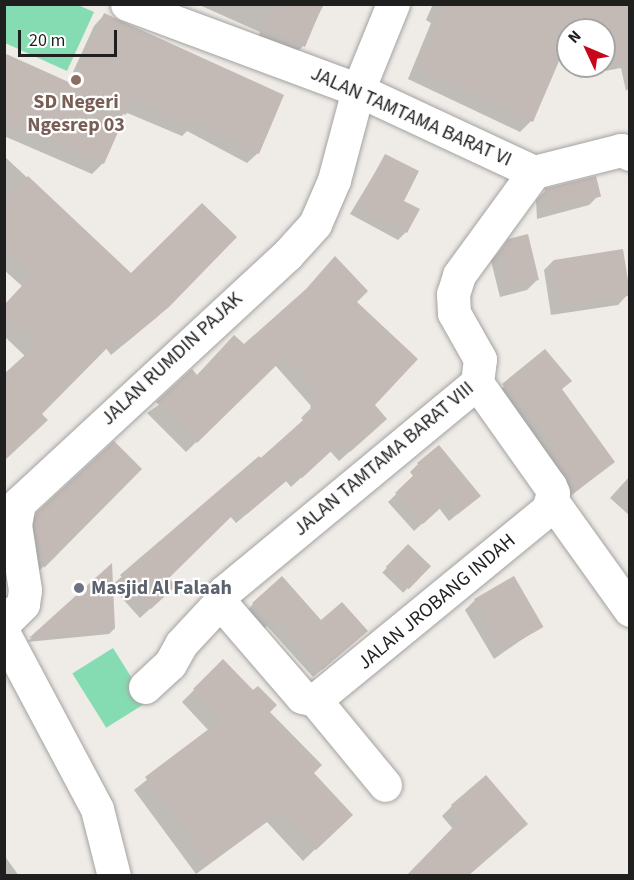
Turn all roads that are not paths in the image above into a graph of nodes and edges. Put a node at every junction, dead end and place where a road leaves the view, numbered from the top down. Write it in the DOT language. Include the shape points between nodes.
graph roads {
  1 [pos="127,4"];
  2 [pos="393,4"];
  3 [pos="358,90"];
  4 [pos="630,154"];
  5 [pos="534,172"];
  6 [pos="477,383"];
  7 [pos="552,501"];
  8 [pos="220,602"];
  9 [pos="630,610"];
  10 [pos="4,623"];
  11 [pos="4,634"];
  12 [pos="145,687"];
  13 [pos="315,700"];
  14 [pos="385,785"];
  15 [pos="114,876"];
  1 -- 3 [label="street, JALAN TAMTAMA BARAT VI"];
  2 -- 3 [label="street, JALAN RUMDIN PAJAK"];
  3 -- 5 [label="street, JALAN TAMTAMA BARAT VI"];
  3 -- 10 [label="street, JALAN RUMDIN PAJAK" via="334,180 315,224 287,255 19,503 15,525 26,590 23,604"];
  4 -- 5 [label="street, JALAN TAMTAMA BARAT VI" via="621,150"];
  5 -- 6 [label="street, JALAN TAMTAMA BARAT VIII" via="459,275 453,294 454,313 480,359"];
  6 -- 7 [label="street" via="550,486"];
  6 -- 8 [label="street, JALAN TAMTAMA BARAT VIII" via="224,592"];
  7 -- 9 [label="street"];
  7 -- 13 [label="street, JALAN JROBANG INDAH" via="548,509"];
  8 -- 12 [label="street, JALAN TAMTAMA BARAT VIII"];
  8 -- 13 [label="street" via="302,697"];
  11 -- 15 [label="street" via="97,809"];
  13 -- 14 [label="street"];
}
